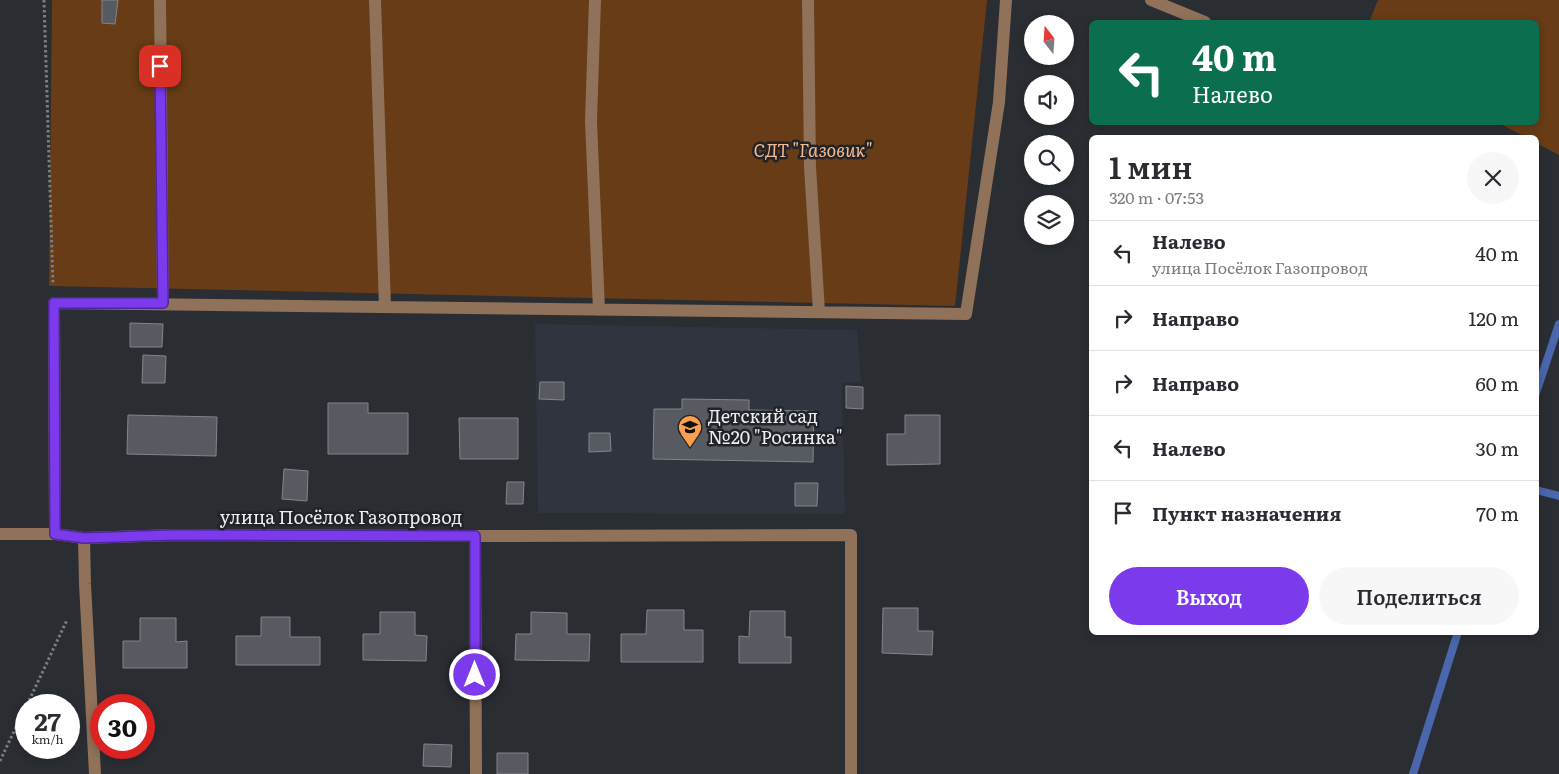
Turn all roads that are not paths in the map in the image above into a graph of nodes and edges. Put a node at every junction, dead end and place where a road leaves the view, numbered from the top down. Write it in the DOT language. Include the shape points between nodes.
graph roads {
  1 [pos="160,0"];
  2 [pos="375,0"];
  3 [pos="595,0"];
  4 [pos="808,0"];
  5 [pos="1006,0"];
  6 [pos="1151,0"];
  7 [pos="1200,20"];
  8 [pos="163,303"];
  9 [pos="386,307"];
  10 [pos="599,310"];
  11 [pos="819,312"];
  12 [pos="0,534"];
  13 [pos="55,534"];
  14 [pos="475,536"];
  15 [pos="84,538"];
  16 [pos="96,774"];
  17 [pos="476,774"];
  18 [pos="851,774"];
  1 -- 8 [label="street"];
  2 -- 9 [label="street"];
  3 -- 10 [label="street" via="591,121"];
  4 -- 11 [label="street" via="810,167"];
  5 -- 11 [label="street" via="999,102 966,314"];
  6 -- 7 [label="street"];
  8 -- 9 [label="street"];
  8 -- 13 [label="street" via="54,303"];
  9 -- 10 [label="street"];
  10 -- 11 [label="street"];
  12 -- 13 [label="street, улица Посёлок Газопровод"];
  13 -- 15 [label="street, улица Посёлок Газопровод"];
  14 -- 15 [label="street, улица Посёлок Газопровод" via="173,535"];
  14 -- 17 [label="street, улица Посёлок Газопровод"];
  14 -- 18 [label="street" via="851,535"];
  15 -- 16 [label="street"];
}
